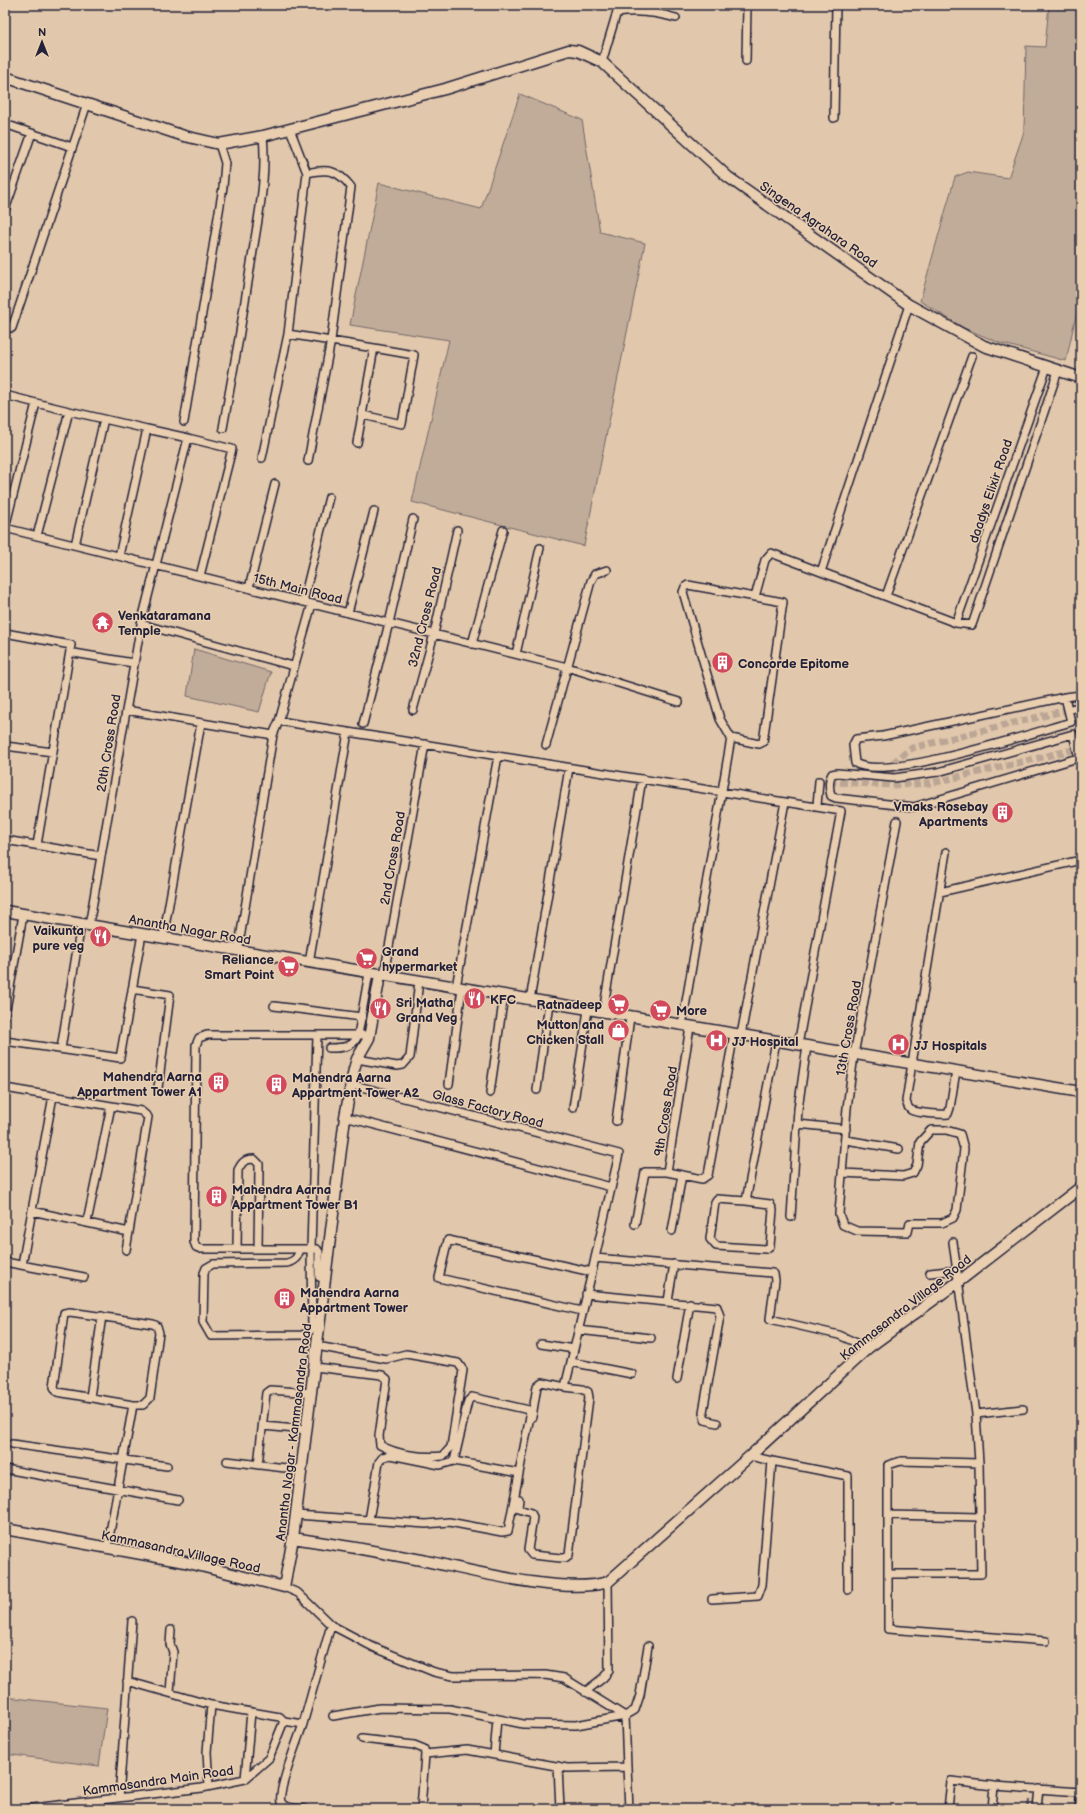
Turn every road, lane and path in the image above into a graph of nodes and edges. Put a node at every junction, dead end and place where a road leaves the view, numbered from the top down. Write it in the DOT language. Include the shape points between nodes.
graph roads {
  1 [pos="619,5"];
  2 [pos="747,5"];
  3 [pos="836,5"];
  4 [pos="616,13"];
  5 [pos="676,18"];
  6 [pos="746,61"];
  7 [pos="602,62"];
  8 [pos="5,77"];
  9 [pos="87,104"];
  10 [pos="834,118"];
  11 [pos="5,124"];
  12 [pos="290,129"];
  13 [pos="32,133"];
  14 [pos="263,136"];
  15 [pos="219,144"];
  16 [pos="72,147"];
  17 [pos="307,173"];
  18 [pos="5,210"];
  19 [pos="909,305"];
  20 [pos="5,326"];
  21 [pos="288,334"];
  22 [pos="331,340"];
  23 [pos="374,348"];
  24 [pos="972,356"];
  25 [pos="1046,367"];
  26 [pos="1058,371"];
  27 [pos="1081,378"];
  28 [pos="5,395"];
  29 [pos="36,403"];
  30 [pos="69,411"];
  31 [pos="363,415"];
  32 [pos="104,419"];
  33 [pos="184,422"];
  34 [pos="223,428"];
  35 [pos="147,429"];
  36 [pos="188,438"];
  37 [pos="357,444"];
  38 [pos="262,458"];
  39 [pos="308,461"];
  40 [pos="275,484"];
  41 [pos="329,497"];
  42 [pos="374,511"];
  43 [pos="413,519"];
  44 [pos="5,528"];
  45 [pos="457,530"];
  46 [pos="503,530"];
  47 [pos="37,536"];
  48 [pos="75,545"];
  49 [pos="540,548"];
  50 [pos="119,556"];
  51 [pos="155,565"];
  52 [pos="607,570"];
  53 [pos="822,572"];
  54 [pos="200,576"];
  55 [pos="249,588"];
  56 [pos="886,596"];
  57 [pos="755,597"];
  58 [pos="303,602"];
  59 [pos="312,604"];
  60 [pos="348,613"];
  61 [pos="389,623"];
  62 [pos="956,623"];
  63 [pos="140,624"];
  64 [pos="5,633"];
  65 [pos="434,634"];
  66 [pos="472,644"];
  67 [pos="74,653"];
  68 [pos="516,654"];
  69 [pos="133,663"];
  70 [pos="293,666"];
  71 [pos="567,667"];
  72 [pos="1081,695"];
  73 [pos="1065,697"];
  74 [pos="679,702"];
  75 [pos="1081,706"];
  76 [pos="1071,709"];
  77 [pos="126,710"];
  78 [pos="413,710"];
  79 [pos="279,721"];
  80 [pos="201,724"];
  81 [pos="363,724"];
  82 [pos="348,732"];
  83 [pos="273,735"];
  84 [pos="731,738"];
  85 [pos="424,744"];
  86 [pos="546,745"];
  87 [pos="5,746"];
  88 [pos="53,752"];
  89 [pos="498,756"];
  90 [pos="1080,758"];
  91 [pos="877,767"];
  92 [pos="569,768"];
  93 [pos="876,776"];
  94 [pos="642,779"];
  95 [pos="819,781"];
  96 [pos="722,792"];
  97 [pos="785,802"];
  98 [pos="817,806"];
  99 [pos="897,821"];
  100 [pos="5,840"];
  101 [pos="38,845"];
  102 [pos="946,852"];
  103 [pos="101,856"];
  104 [pos="1081,860"];
  105 [pos="940,892"];
  106 [pos="5,912"];
  107 [pos="23,914"];
  108 [pos="85,925"];
  109 [pos="142,934"];
  110 [pos="163,938"];
  111 [pos="238,951"];
  112 [pos="309,963"];
  113 [pos="370,973"];
  114 [pos="382,975"];
  115 [pos="419,981"];
  116 [pos="459,988"];
  117 [pos="132,989"];
  118 [pos="504,996"];
  119 [pos="530,1000"];
  120 [pos="549,1003"];
  121 [pos="274,1006"];
  122 [pos="588,1010"];
  123 [pos="603,1012"];
  124 [pos="5,1014"];
  125 [pos="362,1017"];
  126 [pos="630,1017"];
  127 [pos="686,1026"];
  128 [pos="317,1035"];
  129 [pos="358,1035"];
  130 [pos="370,1035"];
  131 [pos="738,1035"];
  132 [pos="5,1041"];
  133 [pos="776,1041"];
  134 [pos="802,1046"];
  135 [pos="329,1048"];
  136 [pos="61,1049"];
  137 [pos="854,1054"];
  138 [pos="358,1059"];
  139 [pos="912,1064"];
  140 [pos="956,1072"];
  141 [pos="350,1084"];
  142 [pos="449,1084"];
  143 [pos="5,1088"];
  144 [pos="158,1088"];
  145 [pos="537,1090"];
  146 [pos="1081,1092"];
  147 [pos="490,1093"];
  148 [pos="53,1096"];
  149 [pos="110,1106"];
  150 [pos="573,1108"];
  151 [pos="345,1117"];
  152 [pos="616,1121"];
  153 [pos="798,1124"];
  154 [pos="846,1129"];
  155 [pos="846,1140"];
  156 [pos="899,1148"];
  157 [pos="667,1172"];
  158 [pos="842,1173"];
  159 [pos="682,1175"];
  160 [pos="611,1187"];
  161 [pos="1081,1187"];
  162 [pos="746,1201"];
  163 [pos="32,1210"];
  164 [pos="791,1217"];
  165 [pos="87,1222"];
  166 [pos="635,1224"];
  167 [pos="672,1231"];
  168 [pos="129,1232"];
  169 [pos="953,1242"];
  170 [pos="237,1249"];
  171 [pos="258,1249"];
  172 [pos="300,1249"];
  173 [pos="311,1249"];
  174 [pos="126,1250"];
  175 [pos="595,1258"];
  176 [pos="5,1262"];
  177 [pos="674,1264"];
  178 [pos="22,1265"];
  179 [pos="957,1270"];
  180 [pos="592,1272"];
  181 [pos="930,1273"];
  182 [pos="84,1277"];
  183 [pos="325,1279"];
  184 [pos="959,1282"];
  185 [pos="586,1294"];
  186 [pos="668,1301"];
  187 [pos="690,1303"];
  188 [pos="582,1310"];
  189 [pos="102,1316"];
  190 [pos="578,1330"];
  191 [pos="651,1338"];
  192 [pos="541,1344"];
  193 [pos="317,1346"];
  194 [pos="868,1348"];
  195 [pos="574,1349"];
  196 [pos="571,1362"];
  197 [pos="315,1367"];
  198 [pos="632,1374"];
  199 [pos="677,1379"];
  200 [pos="565,1387"];
  201 [pos="312,1393"];
  202 [pos="90,1397"];
  203 [pos="133,1404"];
  204 [pos="1023,1409"];
  205 [pos="976,1414"];
  206 [pos="717,1423"];
  207 [pos="262,1426"];
  208 [pos="307,1430"];
  209 [pos="12,1444"];
  210 [pos="750,1456"];
  211 [pos="122,1460"];
  212 [pos="454,1461"];
  213 [pos="772,1461"];
  214 [pos="227,1462"];
  215 [pos="979,1463"];
  216 [pos="258,1465"];
  217 [pos="167,1466"];
  218 [pos="5,1469"];
  219 [pos="302,1470"];
  220 [pos="518,1473"];
  221 [pos="117,1490"];
  222 [pos="178,1500"];
  223 [pos="296,1515"];
  224 [pos="888,1515"];
  225 [pos="980,1517"];
  226 [pos="369,1520"];
  227 [pos="5,1529"];
  228 [pos="293,1538"];
  229 [pos="107,1549"];
  230 [pos="888,1574"];
  231 [pos="608,1582"];
  232 [pos="284,1587"];
  233 [pos="848,1590"];
  234 [pos="712,1599"];
  235 [pos="132,1621"];
  236 [pos="331,1625"];
  237 [pos="171,1630"];
  238 [pos="1046,1641"];
  239 [pos="648,1646"];
  240 [pos="127,1681"];
  241 [pos="585,1692"];
  242 [pos="170,1693"];
  243 [pos="211,1705"];
  244 [pos="251,1712"];
  245 [pos="333,1716"];
  246 [pos="624,1716"];
  247 [pos="497,1719"];
  248 [pos="284,1721"];
  249 [pos="303,1724"];
  250 [pos="362,1739"];
  251 [pos="425,1754"];
  252 [pos="494,1755"];
  253 [pos="558,1766"];
  254 [pos="627,1767"];
  255 [pos="245,1780"];
  256 [pos="209,1786"];
  257 [pos="994,1786"];
  258 [pos="1039,1788"];
  259 [pos="1081,1791"];
  260 [pos="119,1798"];
  261 [pos="25,1809"];
  262 [pos="304,1809"];
  263 [pos="421,1809"];
  264 [pos="560,1809"];
  265 [pos="629,1809"];
  266 [pos="948,1809"];
  267 [pos="992,1809"];
  268 [pos="1037,1809"];
  269 [pos="1079,1809"];
  1 -- 4 [label="street"];
  2 -- 6 [label="street"];
  3 -- 10 [label="street"];
  4 -- 5 [label="street" via="642,11"];
  4 -- 7 [label="street"];
  7 -- 12 [label="street, Singena Agrahara Road" via="578,51 569,50 445,89"];
  7 -- 19 [label="street, Singena Agrahara Road" via="728,176"];
  8 -- 9 [label="street"];
  9 -- 15 [label="street" via="184,136"];
  9 -- 16 [label="street"];
  11 -- 13 [label="street"];
  12 -- 14 [label="street"];
  12 -- 17 [label="street"];
  13 -- 16 [label="street"];
  13 -- 18 [label="street"];
  14 -- 15 [label="street"];
  14 -- 34 [label="street" via="266,158 262,191"];
  15 -- 33 [label="street" via="225,163 223,187"];
  16 -- 20 [label="street" via="12,328"];
  17 -- 21 [label="street"];
  17 -- 22 [label="street" via="317,170 332,171 343,176 351,188"];
  19 -- 25 [label="street, Singena Agrahara Road" via="984,346"];
  19 -- 53 [label="street"];
  21 -- 22 [label="street"];
  21 -- 38 [label="street"];
  22 -- 23 [label="street"];
  22 -- 39 [label="street"];
  23 -- 31 [label="street"];
  23 -- 31 [label="street" via="414,355 402,424"];
  24 -- 56 [label="street"];
  25 -- 26 [label="street, Singena Agrahara Road"];
  25 -- 62 [label="street, daadys Elixir Road"];
  26 -- 27 [label="street, Singena Agrahara Road"];
  26 -- 62 [label="street, daadys Elixir Road" via="972,625"];
  28 -- 29 [label="street"];
  29 -- 30 [label="street"];
  29 -- 44 [label="street"];
  30 -- 32 [label="street"];
  30 -- 47 [label="street"];
  31 -- 37 [label="street"];
  32 -- 35 [label="street"];
  32 -- 48 [label="street"];
  35 -- 36 [label="street"];
  35 -- 50 [label="street"];
  36 -- 51 [label="street, 20th Cross Road"];
  36 -- 54 [label="street" via="232,449"];
  40 -- 55 [label="street"];
  41 -- 58 [label="street"];
  42 -- 60 [label="street"];
  43 -- 61 [label="street"];
  44 -- 47 [label="street, 15th Main Road"];
  45 -- 65 [label="street, 32nd Cross Road"];
  46 -- 66 [label="street"];
  47 -- 48 [label="street, 15th Main Road"];
  48 -- 50 [label="street, 15th Main Road"];
  49 -- 68 [label="street"];
  50 -- 51 [label="street, 15th Main Road"];
  51 -- 54 [label="street, 15th Main Road"];
  51 -- 63 [label="street, 20th Cross Road"];
  52 -- 71 [label="street" via="595,574 591,581"];
  53 -- 56 [label="street"];
  53 -- 57 [label="street" via="771,553 765,560"];
  54 -- 55 [label="street, 15th Main Road"];
  55 -- 58 [label="street, 15th Main Road"];
  56 -- 62 [label="street"];
  57 -- 84 [label="street" via="784,602 763,742 759,744"];
  57 -- 84 [label="street" via="688,585 683,592 720,719"];
  58 -- 59 [label="street, 15th Main Road"];
  59 -- 60 [label="street, 15th Main Road"];
  59 -- 70 [label="street"];
  60 -- 61 [label="street, 15th Main Road"];
  61 -- 65 [label="street, 15th Main Road"];
  61 -- 81 [label="street"];
  63 -- 69 [label="street, 20th Cross Road"];
  63 -- 70 [label="street"];
  64 -- 88 [label="street" via="71,646"];
  65 -- 66 [label="street, 15th Main Road"];
  65 -- 78 [label="street, 32nd Cross Road"];
  66 -- 68 [label="street, 15th Main Road"];
  67 -- 69 [label="street"];
  68 -- 71 [label="street, 15th Main Road"];
  69 -- 77 [label="street, 20th Cross Road"];
  70 -- 79 [label="street"];
  71 -- 74 [label="street, 15th Main Road"];
  71 -- 86 [label="street"];
  72 -- 73 [label="street"];
  73 -- 91 [label="street" via="1071,722 940,759 892,768"];
  73 -- 91 [label="street" via="883,736 856,739 853,745 855,763 860,766"];
  75 -- 76 [label="street"];
  77 -- 80 [label="street"];
  77 -- 103 [label="street, 20th Cross Road"];
  79 -- 82 [label="street"];
  79 -- 83 [label="street"];
  80 -- 83 [label="street"];
  80 -- 110 [label="street"];
  82 -- 85 [label="street"];
  82 -- 112 [label="street"];
  83 -- 111 [label="street"];
  84 -- 96 [label="street, 9th Cross Road"];
  85 -- 89 [label="street"];
  85 -- 114 [label="street, 2nd Cross Road"];
  87 -- 88 [label="street"];
  88 -- 101 [label="street"];
  89 -- 92 [label="street"];
  89 -- 116 [label="street"];
  90 -- 93 [label="street" via="1073,734 938,772 894,778"];
  90 -- 93 [label="street" via="914,807 831,796 829,790 832,774"];
  91 -- 93 [label="street"];
  92 -- 94 [label="street"];
  92 -- 119 [label="street"];
  94 -- 96 [label="street"];
  94 -- 123 [label="street"];
  95 -- 98 [label="street"];
  96 -- 97 [label="street"];
  96 -- 127 [label="street, 9th Cross Road"];
  97 -- 98 [label="street"];
  97 -- 131 [label="street"];
  98 -- 134 [label="street" via="841,811"];
  99 -- 137 [label="street, 13th Cross Road"];
  100 -- 101 [label="street"];
  101 -- 103 [label="street"];
  102 -- 105 [label="street"];
  103 -- 108 [label="street, 20th Cross Road"];
  104 -- 105 [label="street"];
  105 -- 139 [label="street"];
  106 -- 107 [label="street, Anantha Nagar Road"];
  107 -- 108 [label="street, Anantha Nagar Road"];
  107 -- 124 [label="street"];
  108 -- 109 [label="street, Anantha Nagar Road"];
  108 -- 136 [label="street, 20th Cross Road"];
  109 -- 110 [label="street, Anantha Nagar Road"];
  109 -- 117 [label="street"];
  110 -- 111 [label="street, Anantha Nagar Road"];
  111 -- 112 [label="street, Anantha Nagar Road"];
  112 -- 113 [label="street, Anantha Nagar Road"];
  113 -- 114 [label="street, Anantha Nagar Road"];
  113 -- 125 [label="street"];
  114 -- 115 [label="street, Anantha Nagar Road"];
  114 -- 130 [label="street, Anantha Nagar - Kammasandra Road"];
  115 -- 116 [label="street, Anantha Nagar Road"];
  115 -- 138 [label="street" via="410,1057 403,1065 397,1066"];
  116 -- 118 [label="street, Anantha Nagar Road"];
  116 -- 142 [label="street"];
  117 -- 136 [label="street" via="120,1058"];
  117 -- 144 [label="street" via="170,995"];
  118 -- 119 [label="street, Anantha Nagar Road"];
  118 -- 147 [label="street"];
  119 -- 120 [label="street, Anantha Nagar Road"];
  120 -- 122 [label="street, Anantha Nagar Road"];
  120 -- 145 [label="street"];
  121 -- 125 [label="street"];
  122 -- 123 [label="street, Anantha Nagar Road"];
  122 -- 150 [label="street"];
  123 -- 126 [label="street, Anantha Nagar Road"];
  125 -- 129 [label="street"];
  126 -- 127 [label="street, Anantha Nagar Road"];
  126 -- 152 [label="street"];
  127 -- 131 [label="street, Anantha Nagar Road"];
  127 -- 157 [label="street, 9th Cross Road"];
  128 -- 129 [label="street"];
  128 -- 170 [label="street" via="207,1035 199,1038 196,1045 194,1242 196,1247 201,1249"];
  128 -- 173 [label="street"];
  129 -- 130 [label="street"];
  129 -- 135 [label="street" via="352,1045"];
  130 -- 138 [label="street, Anantha Nagar - Kammasandra Road"];
  131 -- 133 [label="street, Anantha Nagar Road"];
  131 -- 159 [label="street" via="708,1175 702,1179"];
  132 -- 136 [label="street"];
  133 -- 134 [label="street, Anantha Nagar Road"];
  133 -- 162 [label="street"];
  134 -- 137 [label="street, Anantha Nagar Road"];
  134 -- 153 [label="street"];
  137 -- 139 [label="street, Anantha Nagar Road"];
  137 -- 154 [label="street, 13th Cross Road"];
  138 -- 141 [label="street, Anantha Nagar - Kammasandra Road"];
  139 -- 140 [label="street, Anantha Nagar Road"];
  139 -- 140 [label="street" via="906,1101 912,1110 948,1114"];
  140 -- 146 [label="street, Anantha Nagar Road"];
  141 -- 151 [label="street, Anantha Nagar - Kammasandra Road"];
  141 -- 160 [label="street, Glass Factory Road" via="619,1154"];
  143 -- 148 [label="street"];
  148 -- 149 [label="street"];
  148 -- 163 [label="street"];
  149 -- 165 [label="street"];
  149 -- 168 [label="street" via="141,1111 148,1117"];
  151 -- 160 [label="street"];
  151 -- 183 [label="street, Anantha Nagar - Kammasandra Road"];
  153 -- 154 [label="street"];
  153 -- 164 [label="street"];
  154 -- 155 [label="street, 13th Cross Road"];
  155 -- 156 [label="street"];
  155 -- 158 [label="street, 13th Cross Road"];
  157 -- 159 [label="street"];
  157 -- 166 [label="street, 9th Cross Road" via="645,1172"];
  158 -- 158 [label="street, 13th Cross Road" via="903,1176 913,1173 917,1166 920,1142 931,1130 946,1130 960,1134 964,1149 958,1210 954,1218 942,1223 910,1223 908,1232 857,1231 843,1224 839,1214"];
  159 -- 167 [label="street"];
  160 -- 175 [label="street"];
  161 -- 184 [label="street, Kammasandra Village Road"];
  162 -- 162 [label="street" via="772,1206 769,1248 716,1246 710,1239 715,1202 717,1199"];
  163 -- 165 [label="street"];
  163 -- 178 [label="street"];
  165 -- 168 [label="street"];
  168 -- 174 [label="street"];
  169 -- 179 [label="street"];
  170 -- 171 [label="street"];
  170 -- 171 [label="street" via="238,1170 241,1163 247,1159 254,1159 259,1170"];
  171 -- 172 [label="street"];
  172 -- 173 [label="street"];
  172 -- 173 [label="street" via="294,1261 287,1263 212,1264 206,1268 204,1322 211,1336 308,1333 312,1328"];
  173 -- 183 [label="street" via="317,1249 319,1252 319,1277"];
  175 -- 177 [label="street"];
  175 -- 180 [label="street"];
  176 -- 178 [label="street"];
  177 -- 186 [label="street"];
  177 -- 194 [label="street" via="772,1273 775,1280 770,1319 839,1335"];
  178 -- 182 [label="street"];
  179 -- 181 [label="street"];
  179 -- 184 [label="street"];
  180 -- 185 [label="street"];
  180 -- 188 [label="street" via="448,1240 439,1278"];
  183 -- 193 [label="street, Anantha Nagar - Kammasandra Road"];
  184 -- 194 [label="street, Kammasandra Village Road"];
  184 -- 205 [label="street"];
  185 -- 186 [label="street"];
  185 -- 188 [label="street"];
  186 -- 187 [label="street"];
  187 -- 199 [label="street"];
  187 -- 206 [label="street" via="712,1305 720,1311 703,1412 705,1420"];
  188 -- 190 [label="street"];
  189 -- 202 [label="street"];
  189 -- 202 [label="street" via="70,1312 62,1318 54,1387 57,1392 66,1395"];
  189 -- 203 [label="street" via="157,1326 159,1333 150,1398 143,1404"];
  190 -- 191 [label="street"];
  190 -- 195 [label="street"];
  192 -- 195 [label="street"];
  193 -- 197 [label="street, Anantha Nagar - Kammasandra Road"];
  193 -- 197 [label="street" via="386,1359 406,1354 458,1363 463,1370 450,1447 443,1456 430,1458 380,1445 387,1379 382,1376"];
  194 -- 210 [label="street, Kammasandra Village Road"];
  195 -- 196 [label="street"];
  196 -- 198 [label="street"];
  196 -- 200 [label="street"];
  197 -- 201 [label="street, Anantha Nagar - Kammasandra Road"];
  200 -- 200 [label="street" via="582,1389 588,1392 589,1398 569,1555 565,1558 532,1555 528,1550 532,1514 518,1507 537,1386 542,1382"];
  201 -- 207 [label="street" via="270,1390 265,1397"];
  201 -- 208 [label="street, Anantha Nagar - Kammasandra Road"];
  202 -- 203 [label="street"];
  203 -- 211 [label="street"];
  204 -- 205 [label="street"];
  205 -- 215 [label="street"];
  207 -- 208 [label="street"];
  207 -- 216 [label="street"];
  208 -- 219 [label="street, Anantha Nagar - Kammasandra Road"];
  209 -- 211 [label="street"];
  210 -- 213 [label="street"];
  210 -- 231 [label="street, Kammasandra Village Road"];
  211 -- 217 [label="street"];
  211 -- 221 [label="street"];
  212 -- 220 [label="street"];
  212 -- 220 [label="street" via="468,1401 476,1397 529,1410 530,1416"];
  212 -- 226 [label="street" via="440,1464 391,1455 382,1457"];
  213 -- 233 [label="street" via="848,1476"];
  213 -- 234 [label="street" via="762,1585 758,1596"];
  214 -- 216 [label="street"];
  215 -- 224 [label="street" via="901,1461 888,1465"];
  215 -- 225 [label="street"];
  216 -- 219 [label="street"];
  218 -- 221 [label="street"];
  219 -- 223 [label="street, Anantha Nagar - Kammasandra Road"];
  220 -- 226 [label="street" via="508,1532 449,1522 426,1524"];
  221 -- 222 [label="street"];
  221 -- 229 [label="street"];
  223 -- 226 [label="street"];
  223 -- 228 [label="street, Anantha Nagar - Kammasandra Road"];
  224 -- 225 [label="street"];
  224 -- 230 [label="street"];
  225 -- 230 [label="street" via="981,1574"];
  227 -- 229 [label="street, Kammasandra Village Road"];
  228 -- 231 [label="street" via="543,1583 584,1585"];
  228 -- 232 [label="street, Anantha Nagar - Kammasandra Road"];
  229 -- 232 [label="street, Kammasandra Village Road" via="185,1562"];
  230 -- 238 [label="street" via="888,1629"];
  231 -- 241 [label="street" via="608,1671"];
  232 -- 236 [label="street, Kammasandra Village Road" via="298,1593"];
  235 -- 240 [label="street"];
  236 -- 241 [label="street, Kammasandra Village Road" via="373,1648 434,1672 453,1676 545,1674 564,1678"];
  236 -- 249 [label="street"];
  237 -- 242 [label="street" via="170,1644 173,1652"];
  239 -- 246 [label="street" via="635,1710"];
  240 -- 242 [label="street"];
  240 -- 260 [label="street"];
  241 -- 246 [label="street, Kammasandra Village Road"];
  242 -- 243 [label="street"];
  243 -- 244 [label="street"];
  243 -- 256 [label="street" via="207,1752"];
  244 -- 248 [label="street" via="280,1717"];
  244 -- 255 [label="street"];
  245 -- 247 [label="street" via="380,1708 450,1709"];
  246 -- 247 [label="street" via="576,1725 522,1724"];
  246 -- 254 [label="street"];
  247 -- 252 [label="street"];
  248 -- 249 [label="street"];
  248 -- 255 [label="street, Kammasandra Main Road" via="269,1758"];
  249 -- 262 [label="street" via="284,1782 281,1802 289,1807"];
  250 -- 251 [label="street" via="414,1744 421,1746"];
  251 -- 252 [label="street" via="467,1750"];
  251 -- 263 [label="street"];
  252 -- 253 [label="street"];
  253 -- 254 [label="street"];
  253 -- 264 [label="street"];
  254 -- 265 [label="street"];
  255 -- 256 [label="street, Kammasandra Main Road"];
  256 -- 260 [label="street, Kammasandra Main Road"];
  257 -- 258 [label="street"];
  257 -- 266 [label="street" via="951,1781"];
  257 -- 267 [label="street"];
  258 -- 259 [label="street"];
  258 -- 268 [label="street"];
  259 -- 269 [label="street"];
  260 -- 261 [label="street, Kammasandra Main Road"];
}
